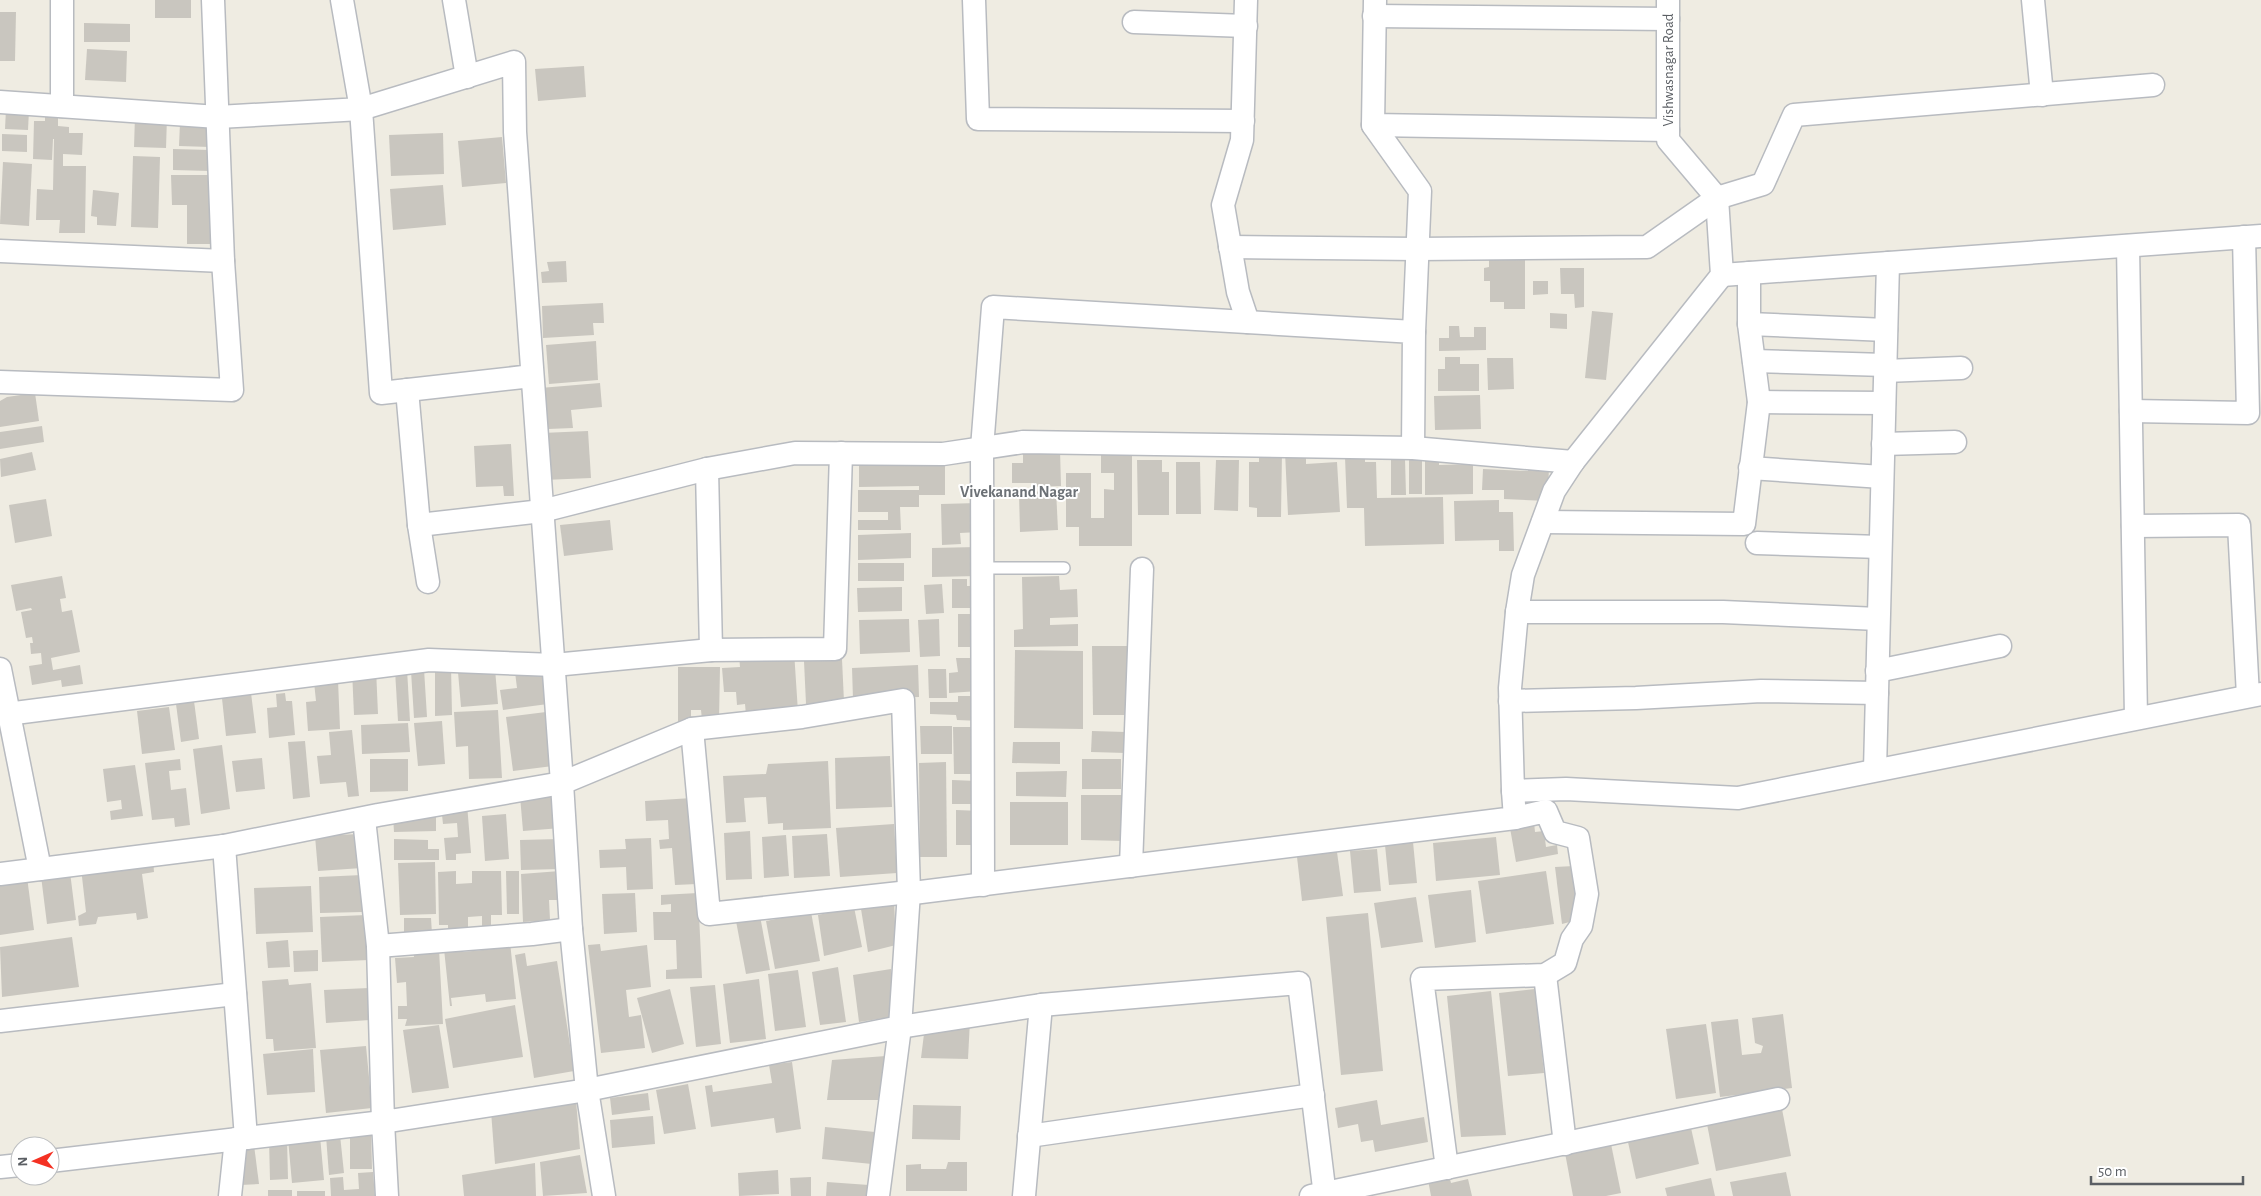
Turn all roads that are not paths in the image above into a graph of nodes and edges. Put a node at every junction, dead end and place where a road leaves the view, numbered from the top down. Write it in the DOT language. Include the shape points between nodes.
graph roads {
  1 [pos="62,0"];
  2 [pos="213,0"];
  3 [pos="342,0"];
  4 [pos="454,0"];
  5 [pos="974,0"];
  6 [pos="1246,0"];
  7 [pos="2033,0"];
  8 [pos="1374,8"];
  9 [pos="1668,9"];
  10 [pos="1134,22"];
  11 [pos="1246,26"];
  12 [pos="467,77"];
  13 [pos="2153,85"];
  14 [pos="2042,95"];
  15 [pos="0,102"];
  16 [pos="62,106"];
  17 [pos="361,109"];
  18 [pos="218,117"];
  19 [pos="1243,121"];
  20 [pos="1373,125"];
  21 [pos="1668,135"];
  22 [pos="1717,198"];
  23 [pos="2252,237"];
  24 [pos="2128,246"];
  25 [pos="1230,247"];
  26 [pos="1417,249"];
  27 [pos="0,251"];
  28 [pos="223,261"];
  29 [pos="1888,263"];
  30 [pos="1749,273"];
  31 [pos="1722,275"];
  32 [pos="1248,322"];
  33 [pos="1750,324"];
  34 [pos="1886,330"];
  35 [pos="1414,332"];
  36 [pos="1754,361"];
  37 [pos="1885,368"];
  38 [pos="1961,368"];
  39 [pos="532,376"];
  40 [pos="0,382"];
  41 [pos="407,390"];
  42 [pos="1759,402"];
  43 [pos="1884,403"];
  44 [pos="2131,410"];
  45 [pos="1955,442"];
  46 [pos="1883,444"];
  47 [pos="982,448"];
  48 [pos="1413,448"];
  49 [pos="841,453"];
  50 [pos="1573,462"];
  51 [pos="1750,468"];
  52 [pos="707,469"];
  53 [pos="1882,477"];
  54 [pos="542,511"];
  55 [pos="1543,522"];
  56 [pos="419,524"];
  57 [pos="2133,526"];
  58 [pos="1757,543"];
  59 [pos="1880,547"];
  60 [pos="984,568"];
  61 [pos="1064,568"];
  62 [pos="1142,569"];
  63 [pos="428,582"];
  64 [pos="1517,612"];
  65 [pos="1878,619"];
  66 [pos="2000,646"];
  67 [pos="711,650"];
  68 [pos="554,664"];
  69 [pos="0,669"];
  70 [pos="1877,682"];
  71 [pos="2255,695"];
  72 [pos="1510,701"];
  73 [pos="8,714"];
  74 [pos="2136,718"];
  75 [pos="692,729"];
  76 [pos="1875,770"];
  77 [pos="562,783"];
  78 [pos="1513,792"];
  79 [pos="364,818"];
  80 [pos="1515,818"];
  81 [pos="224,846"];
  82 [pos="1131,866"];
  83 [pos="40,869"];
  84 [pos="0,874"];
  85 [pos="983,885"];
  86 [pos="909,892"];
  87 [pos="570,929"];
  88 [pos="378,946"];
  89 [pos="1544,975"];
  90 [pos="235,994"];
  91 [pos="1041,1005"];
  92 [pos="0,1021"];
  93 [pos="900,1027"];
  94 [pos="587,1090"];
  95 [pos="1313,1095"];
  96 [pos="1778,1099"];
  97 [pos="383,1122"];
  98 [pos="1029,1136"];
  99 [pos="241,1139"];
  100 [pos="1565,1144"];
  101 [pos="60,1160"];
  102 [pos="1447,1168"];
  103 [pos="1320,1195"];
  104 [pos="230,1196"];
  105 [pos="387,1196"];
  106 [pos="604,1196"];
  107 [pos="878,1196"];
  108 [pos="1024,1196"];
  1 -- 16 [label="street"];
  2 -- 18 [label="street"];
  3 -- 17 [label="street"];
  4 -- 12 [label="street"];
  5 -- 19 [label="street" via="978,119"];
  6 -- 11 [label="street"];
  7 -- 14 [label="street"];
  8 -- 9 [label="street"];
  8 -- 20 [label="street"];
  9 -- 21 [label="street, Vishwasnagar Road"];
  10 -- 11 [label="street"];
  11 -- 19 [label="street"];
  12 -- 17 [label="street"];
  12 -- 39 [label="street" via="514,62 515,132"];
  13 -- 14 [label="street"];
  14 -- 22 [label="street" via="1794,115 1763,184"];
  15 -- 16 [label="street"];
  16 -- 18 [label="street"];
  17 -- 18 [label="street"];
  17 -- 41 [label="street" via="382,392"];
  18 -- 28 [label="street"];
  19 -- 25 [label="street" via="1242,140 1223,205"];
  20 -- 21 [label="street"];
  20 -- 26 [label="street" via="1420,192"];
  21 -- 22 [label="street"];
  22 -- 26 [label="street" via="1647,247"];
  22 -- 31 [label="street"];
  23 -- 24 [label="street"];
  23 -- 44 [label="street" via="2248,413"];
  24 -- 29 [label="street"];
  24 -- 44 [label="street"];
  25 -- 26 [label="street"];
  25 -- 32 [label="street" via="1238,292"];
  26 -- 35 [label="street"];
  27 -- 28 [label="street"];
  28 -- 40 [label="street" via="232,390"];
  29 -- 30 [label="street"];
  29 -- 34 [label="street"];
  30 -- 31 [label="street"];
  30 -- 33 [label="street"];
  31 -- 50 [label="street"];
  32 -- 35 [label="street"];
  32 -- 47 [label="street" via="993,307"];
  33 -- 34 [label="street"];
  33 -- 36 [label="street"];
  34 -- 37 [label="street"];
  35 -- 48 [label="street"];
  36 -- 37 [label="street"];
  36 -- 42 [label="street"];
  37 -- 38 [label="street"];
  37 -- 43 [label="street"];
  39 -- 41 [label="street"];
  39 -- 54 [label="street"];
  41 -- 56 [label="street"];
  42 -- 43 [label="street"];
  42 -- 51 [label="street"];
  43 -- 46 [label="street"];
  44 -- 57 [label="street"];
  45 -- 46 [label="street"];
  46 -- 53 [label="street"];
  47 -- 48 [label="street" via="1023,442"];
  47 -- 49 [label="street" via="943,454"];
  47 -- 60 [label="street"];
  48 -- 50 [label="street"];
  49 -- 52 [label="street" via="795,453"];
  49 -- 67 [label="street" via="835,649"];
  50 -- 55 [label="street" via="1554,491"];
  51 -- 53 [label="street"];
  51 -- 55 [label="street" via="1744,524"];
  52 -- 54 [label="street"];
  52 -- 67 [label="street"];
  53 -- 59 [label="street"];
  54 -- 56 [label="street"];
  54 -- 68 [label="street"];
  55 -- 64 [label="street" via="1523,575"];
  56 -- 63 [label="street"];
  57 -- 71 [label="street" via="2239,525"];
  57 -- 74 [label="street"];
  58 -- 59 [label="street"];
  59 -- 65 [label="street"];
  60 -- 61 [label="lane"];
  60 -- 85 [label="street"];
  62 -- 82 [label="street"];
  64 -- 65 [label="street" via="1723,612"];
  64 -- 72 [label="street"];
  65 -- 70 [label="street"];
  66 -- 70 [label="street"];
  67 -- 68 [label="street"];
  68 -- 73 [label="street" via="429,660"];
  68 -- 77 [label="street"];
  69 -- 73 [label="street"];
  70 -- 72 [label="street" via="1636,698"];
  70 -- 76 [label="street"];
  71 -- 74 [label="street"];
  72 -- 78 [label="street"];
  73 -- 83 [label="street"];
  74 -- 76 [label="street"];
  75 -- 77 [label="street"];
  75 -- 86 [label="street" via="709,914"];
  75 -- 86 [label="street" via="802,718 904,700"];
  76 -- 78 [label="street" via="1738,798 1566,789"];
  77 -- 79 [label="street"];
  77 -- 87 [label="street"];
  78 -- 80 [label="street"];
  79 -- 81 [label="street"];
  79 -- 88 [label="street"];
  80 -- 82 [label="street"];
  80 -- 89 [label="street" via="1546,811 1555,832 1578,838 1587,894 1581,926 1572,939 1565,963"];
  81 -- 83 [label="street"];
  81 -- 90 [label="street"];
  82 -- 85 [label="street"];
  83 -- 84 [label="street"];
  85 -- 86 [label="street"];
  86 -- 93 [label="street"];
  87 -- 88 [label="street"];
  87 -- 94 [label="street"];
  88 -- 97 [label="street"];
  89 -- 100 [label="street"];
  89 -- 102 [label="street" via="1422,979"];
  90 -- 92 [label="street"];
  90 -- 99 [label="street"];
  91 -- 93 [label="street"];
  91 -- 95 [label="street" via="1299,983"];
  91 -- 98 [label="street"];
  93 -- 94 [label="street"];
  93 -- 107 [label="street"];
  94 -- 97 [label="street"];
  94 -- 106 [label="street"];
  95 -- 98 [label="street"];
  95 -- 103 [label="street"];
  96 -- 100 [label="street"];
  97 -- 99 [label="street"];
  97 -- 105 [label="street"];
  98 -- 108 [label="street"];
  99 -- 101 [label="street"];
  99 -- 104 [label="street"];
  100 -- 102 [label="street"];
  102 -- 103 [label="street"];
}
